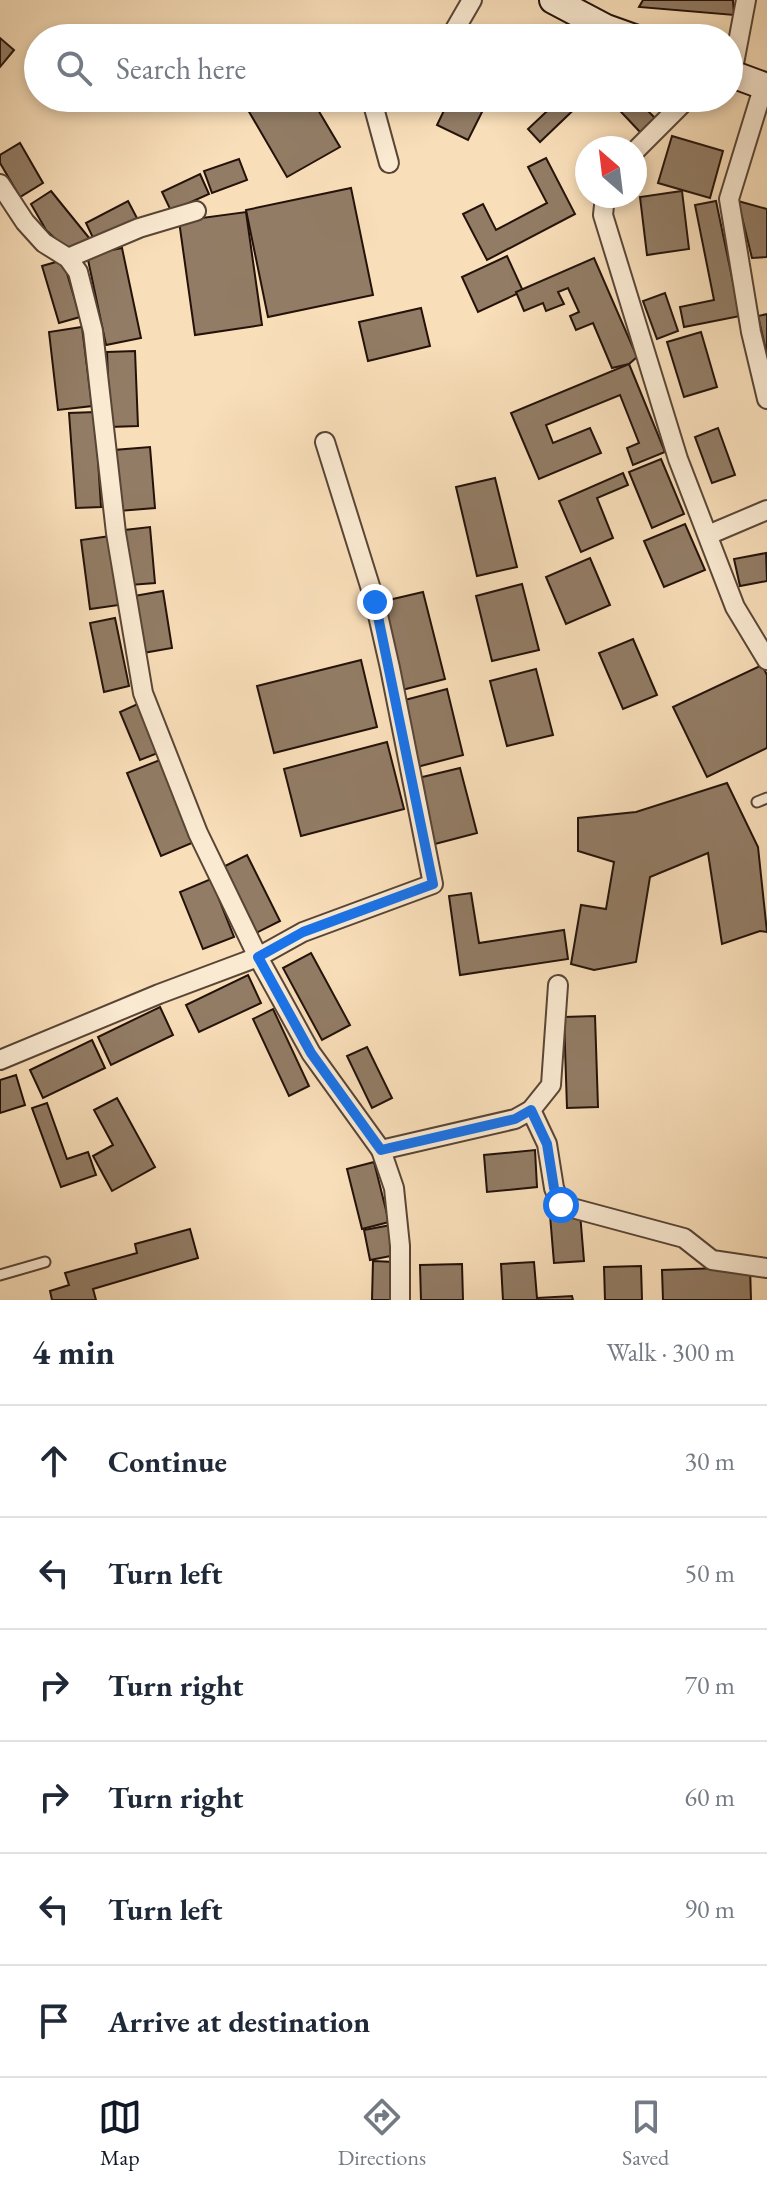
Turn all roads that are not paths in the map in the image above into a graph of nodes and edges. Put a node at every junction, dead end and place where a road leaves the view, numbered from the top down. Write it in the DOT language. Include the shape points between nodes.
graph roads {
  1 [pos="472,0"];
  2 [pos="553,0"];
  3 [pos="746,0"];
  4 [pos="463,24"];
  5 [pos="591,24"];
  6 [pos="741,24"];
  7 [pos="743,78"];
  8 [pos="765,86"];
  9 [pos="375,112"];
  10 [pos="674,112"];
  11 [pos="647,139"];
  12 [pos="389,163"];
  13 [pos="0,184"];
  14 [pos="604,208"];
  15 [pos="196,211"];
  16 [pos="68,258"];
  17 [pos="767,399"];
  18 [pos="325,442"];
  19 [pos="767,510"];
  20 [pos="708,535"];
  21 [pos="767,660"];
  22 [pos="767,798"];
  23 [pos="757,802"];
  24 [pos="258,957"];
  25 [pos="558,985"];
  26 [pos="0,1060"];
  27 [pos="531,1110"];
  28 [pos="381,1150"];
  29 [pos="45,1262"];
  30 [pos="767,1268"];
  31 [pos="0,1275"];
  32 [pos="400,1300"];
  1 -- 4 [label="street"];
  2 -- 5 [label="main road"];
  3 -- 6 [label="street"];
  7 -- 8 [label="main road"];
  8 -- 17 [label="street" via="729,199"];
  9 -- 12 [label="street"];
  10 -- 11 [label="street"];
  13 -- 16 [label="street" via="44,243"];
  14 -- 20 [label="street" via="678,459"];
  15 -- 16 [label="street"];
  16 -- 24 [label="street" via="78,272 93,331 116,533 143,693 198,833"];
  18 -- 24 [label="street" via="375,602 433,884 314,927"];
  19 -- 20 [label="street"];
  20 -- 21 [label="street" via="735,607"];
  22 -- 23 [label="lane"];
  24 -- 26 [label="street"];
  24 -- 28 [label="street" via="311,1053"];
  25 -- 27 [label="street" via="551,1085"];
  27 -- 28 [label="street" via="515,1119"];
  27 -- 30 [label="street" via="547,1144 561,1205 684,1238 712,1260"];
  28 -- 32 [label="street" via="394,1188"];
  29 -- 31 [label="lane"];
}
